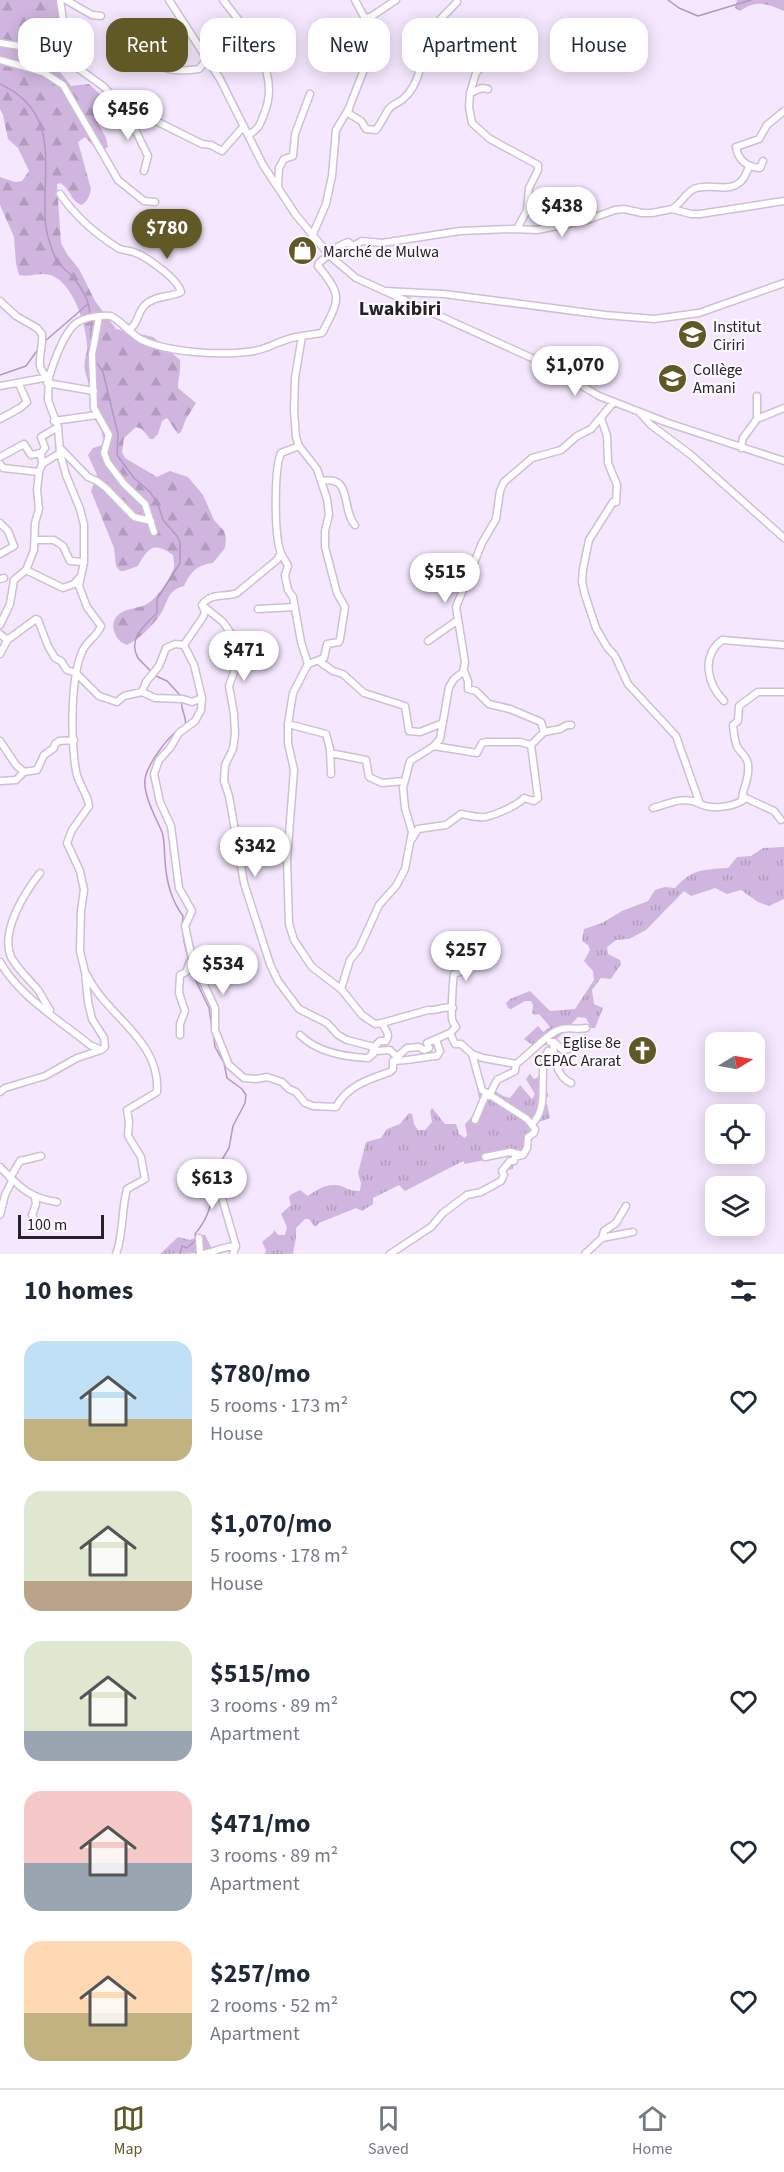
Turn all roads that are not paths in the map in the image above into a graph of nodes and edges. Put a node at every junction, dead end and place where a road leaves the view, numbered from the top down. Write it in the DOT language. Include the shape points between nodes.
graph roads {
  1 [pos="60,0"];
  2 [pos="66,0"];
  3 [pos="169,0"];
  4 [pos="223,0"];
  5 [pos="355,0"];
  6 [pos="396,0"];
  7 [pos="457,2"];
  8 [pos="101,16"];
  9 [pos="63,18"];
  10 [pos="366,18"];
  11 [pos="0,44"];
  12 [pos="200,46"];
  13 [pos="0,60"];
  14 [pos="216,72"];
  15 [pos="363,72"];
  16 [pos="477,72"];
  17 [pos="488,89"];
  18 [pos="470,93"];
  19 [pos="310,94"];
  20 [pos="349,108"];
  21 [pos="126,111"];
  22 [pos="784,111"];
  23 [pos="244,126"];
  24 [pos="248,135"];
  25 [pos="763,161"];
  26 [pos="750,166"];
  27 [pos="144,171"];
  28 [pos="278,188"];
  29 [pos="60,194"];
  30 [pos="784,201"];
  31 [pos="155,202"];
  32 [pos="672,209"];
  33 [pos="517,229"];
  34 [pos="312,236"];
  35 [pos="330,256"];
  36 [pos="784,283"];
  37 [pos="382,291"];
  38 [pos="0,301"];
  39 [pos="99,317"];
  40 [pos="128,330"];
  41 [pos="302,336"];
  42 [pos="48,380"];
  43 [pos="20,384"];
  44 [pos="0,386"];
  45 [pos="94,390"];
  46 [pos="757,396"];
  47 [pos="613,403"];
  48 [pos="784,408"];
  49 [pos="638,412"];
  50 [pos="97,415"];
  51 [pos="601,418"];
  52 [pos="0,419"];
  53 [pos="757,419"];
  54 [pos="56,424"];
  55 [pos="299,446"];
  56 [pos="741,448"];
  57 [pos="60,450"];
  58 [pos="41,453"];
  59 [pos="0,457"];
  60 [pos="784,461"];
  61 [pos="0,464"];
  62 [pos="42,464"];
  63 [pos="39,472"];
  64 [pos="322,481"];
  65 [pos="151,521"];
  66 [pos="0,523"];
  67 [pos="355,525"];
  68 [pos="154,532"];
  69 [pos="784,538"];
  70 [pos="35,540"];
  71 [pos="281,553"];
  72 [pos="0,554"];
  73 [pos="84,562"];
  74 [pos="26,570"];
  75 [pos="80,578"];
  76 [pos="202,605"];
  77 [pos="295,606"];
  78 [pos="258,609"];
  79 [pos="458,620"];
  80 [pos="0,626"];
  81 [pos="0,634"];
  82 [pos="8,639"];
  83 [pos="428,640"];
  84 [pos="184,645"];
  85 [pos="784,645"];
  86 [pos="0,654"];
  87 [pos="319,661"];
  88 [pos="308,664"];
  89 [pos="464,671"];
  90 [pos="76,673"];
  91 [pos="142,692"];
  92 [pos="784,692"];
  93 [pos="202,698"];
  94 [pos="724,701"];
  95 [pos="443,723"];
  96 [pos="288,724"];
  97 [pos="571,725"];
  98 [pos="544,732"];
  99 [pos="74,740"];
  100 [pos="0,741"];
  101 [pos="531,745"];
  102 [pos="434,746"];
  103 [pos="330,753"];
  104 [pos="24,772"];
  105 [pos="331,774"];
  106 [pos="0,781"];
  107 [pos="404,781"];
  108 [pos="742,802"];
  109 [pos="699,804"];
  110 [pos="654,808"];
  111 [pos="781,820"];
  112 [pos="411,840"];
  113 [pos="40,873"];
  114 [pos="469,939"];
  115 [pos="0,962"];
  116 [pos="194,964"];
  117 [pos="85,972"];
  118 [pos="341,989"];
  119 [pos="453,1008"];
  120 [pos="54,1016"];
  121 [pos="382,1023"];
  122 [pos="586,1028"];
  123 [pos="450,1033"];
  124 [pos="180,1035"];
  125 [pos="300,1035"];
  126 [pos="436,1040"];
  127 [pos="541,1041"];
  128 [pos="554,1042"];
  129 [pos="374,1047"];
  130 [pos="577,1047"];
  131 [pos="101,1050"];
  132 [pos="552,1053"];
  133 [pos="472,1054"];
  134 [pos="368,1058"];
  135 [pos="516,1064"];
  136 [pos="571,1083"];
  137 [pos="0,1092"];
  138 [pos="487,1095"];
  139 [pos="475,1120"];
  140 [pos="532,1123"];
  141 [pos="523,1155"];
  142 [pos="41,1156"];
  143 [pos="485,1157"];
  144 [pos="0,1167"];
  145 [pos="11,1179"];
  146 [pos="186,1187"];
  147 [pos="35,1197"];
  148 [pos="57,1202"];
  149 [pos="626,1206"];
  150 [pos="0,1215"];
  151 [pos="36,1223"];
  152 [pos="633,1232"];
  153 [pos="199,1238"];
  154 [pos="602,1238"];
  155 [pos="236,1246"];
  156 [pos="116,1254"];
  157 [pos="202,1254"];
  158 [pos="233,1254"];
  159 [pos="390,1254"];
  160 [pos="585,1254"];
  1 -- 9 [label="street"];
  2 -- 8 [label="street"];
  3 -- 12 [label="street"];
  4 -- 24 [label="street" via="254,43 269,81 267,107 259,129"];
  5 -- 10 [label="street"];
  6 -- 10 [label="street"];
  7 -- 20 [label="street" via="424,36 415,82 403,100 388,108 376,130 366,129 348,113"];
  11 -- 21 [label="street" via="39,49 64,58 104,87"];
  13 -- 31 [label="street" via="43,72 63,85 118,180 144,201"];
  14 -- 23 [label="street"];
  15 -- 20 [label="street"];
  16 -- 18 [label="street"];
  17 -- 18 [label="street"];
  18 -- 33 [label="street" via="472,123 538,165 529,188 527,210"];
  19 -- 28 [label="street" via="295,134 293,156 284,159 279,168"];
  20 -- 34 [label="street" via="336,130 326,204"];
  21 -- 23 [label="street" via="220,151"];
  21 -- 27 [label="street" via="148,156"];
  22 -- 26 [label="street" via="759,138 736,147 741,159"];
  23 -- 24 [label="street"];
  24 -- 28 [label="street"];
  25 -- 26 [label="street" via="760,168"];
  26 -- 32 [label="street" via="736,186 692,190"];
  28 -- 34 [label="street"];
  29 -- 40 [label="street" via="81,221 120,249 147,260 179,285 181,292 145,305 134,327"];
  30 -- 32 [label="street" via="700,214"];
  32 -- 33 [label="street" via="652,213 615,210 567,225"];
  33 -- 35 [label="street" via="460,231 382,243 362,241 353,246 348,242"];
  34 -- 35 [label="street"];
  35 -- 37 [label="street" via="356,278"];
  35 -- 41 [label="street" via="318,265 335,288 335,310 322,333"];
  36 -- 37 [label="street" via="699,313 654,319 444,294"];
  37 -- 47 [label="street" via="545,364"];
  38 -- 42 [label="street" via="15,316 41,331 40,368"];
  39 -- 40 [label="street" via="111,316"];
  39 -- 42 [label="street" via="74,325 54,358"];
  39 -- 45 [label="street" via="92,355"];
  40 -- 41 [label="street" via="164,347 229,354"];
  41 -- 55 [label="street" via="294,403"];
  42 -- 43 [label="street"];
  42 -- 45 [label="street"];
  42 -- 54 [label="street" via="48,400"];
  43 -- 44 [label="street"];
  43 -- 52 [label="street" via="27,402"];
  45 -- 50 [label="street"];
  46 -- 53 [label="street"];
  47 -- 49 [label="street"];
  47 -- 51 [label="street"];
  48 -- 53 [label="street"];
  49 -- 56 [label="street"];
  49 -- 69 [label="street"];
  50 -- 54 [label="street"];
  50 -- 65 [label="street" via="109,435 104,453 108,463 145,504"];
  51 -- 79 [label="street" via="561,450 532,458 504,482 496,519 458,600"];
  51 -- 109 [label="street" via="617,500 589,540 582,582 585,596 596,628 628,684 676,736"];
  53 -- 56 [label="street" via="743,438"];
  54 -- 57 [label="street"];
  54 -- 58 [label="street" via="40,436 45,448"];
  55 -- 64 [label="street" via="314,462"];
  55 -- 71 [label="street" via="281,453 278,460 277,528"];
  56 -- 60 [label="street"];
  57 -- 62 [label="street"];
  57 -- 65 [label="street" via="134,517"];
  57 -- 73 [label="street" via="83,517"];
  58 -- 59 [label="street" via="31,455 24,444"];
  58 -- 62 [label="street"];
  61 -- 63 [label="street" via="3,468"];
  62 -- 63 [label="street"];
  63 -- 70 [label="street"];
  64 -- 67 [label="street" via="329,480 345,490 350,520"];
  64 -- 87 [label="street" via="329,515 325,547 337,593 345,607 339,642 327,644 324,658"];
  65 -- 68 [label="street"];
  66 -- 72 [label="street" via="14,546"];
  70 -- 73 [label="street" via="54,540 63,546 70,561"];
  70 -- 74 [label="street"];
  71 -- 76 [label="street" via="237,593 210,597"];
  71 -- 77 [label="street" via="288,566 285,575"];
  73 -- 75 [label="street"];
  74 -- 75 [label="street" via="63,588"];
  74 -- 80 [label="street" via="14,580"];
  75 -- 90 [label="street" via="84,600 101,626 82,650"];
  76 -- 84 [label="street" via="203,617"];
  76 -- 129 [label="street" via="232,635 234,672 229,686 236,734 224,781 244,883 270,964 299,1009 327,1023 347,1040"];
  77 -- 78 [label="street"];
  77 -- 88 [label="street"];
  79 -- 83 [label="street"];
  79 -- 89 [label="street"];
  81 -- 82 [label="street"];
  82 -- 86 [label="street"];
  82 -- 90 [label="street" via="38,620 55,658"];
  84 -- 91 [label="street" via="166,648"];
  84 -- 93 [label="street" via="194,665"];
  85 -- 94 [label="street" via="722,640 711,657 708,674"];
  87 -- 88 [label="street"];
  87 -- 95 [label="street" via="343,674 364,693 405,706 410,731 420,732"];
  88 -- 96 [label="street" via="293,693"];
  89 -- 95 [label="street" via="449,687"];
  89 -- 98 [label="street" via="468,689 489,704 541,722"];
  90 -- 91 [label="street" via="99,696 117,702"];
  90 -- 99 [label="street"];
  91 -- 93 [label="street" via="155,698 192,702"];
  92 -- 108 [label="street" via="759,692 739,705 735,742 748,764"];
  93 -- 116 [label="street" via="199,716 159,759 154,774 171,826 179,888 192,911 185,926"];
  95 -- 102 [label="street" via="440,739"];
  96 -- 103 [label="street" via="324,732"];
  96 -- 118 [label="street" via="294,770 287,860 289,924 294,940 312,967"];
  97 -- 98 [label="street"];
  98 -- 101 [label="street"];
  99 -- 104 [label="street" via="59,741 44,755 37,770"];
  99 -- 117 [label="street" via="78,780 89,806 67,843 84,890 80,951"];
  100 -- 104 [label="street"];
  101 -- 102 [label="street" via="486,742 477,753"];
  101 -- 112 [label="street" via="538,798 524,798 483,817 460,814 446,825 418,830"];
  102 -- 107 [label="street" via="410,761"];
  103 -- 105 [label="street"];
  103 -- 107 [label="street" via="366,760 369,777 377,782"];
  104 -- 106 [label="street" via="16,780"];
  107 -- 112 [label="street"];
  108 -- 109 [label="street" via="715,807"];
  108 -- 111 [label="street" via="746,798 762,805"];
  109 -- 110 [label="street" via="681,800"];
  112 -- 118 [label="street" via="401,879 379,905 350,960"];
  113 -- 120 [label="street" via="25,891 12,918 8,948 15,964"];
  114 -- 119 [label="street" via="461,955 460,972 454,974 452,982"];
  115 -- 120 [label="street" via="22,992"];
  116 -- 124 [label="street" via="190,962 180,975 179,993 185,1011"];
  116 -- 126 [label="street" via="215,1008 215,1030 229,1065 244,1078 274,1078 313,1106 336,1107 358,1084 390,1072 393,1061 437,1056 440,1051"];
  117 -- 131 [label="street" via="92,1019 104,1038 105,1047"];
  117 -- 156 [label="street" via="92,987 143,1044 156,1072 154,1095 127,1110 128,1136 141,1157 145,1179 127,1189"];
  118 -- 121 [label="street" via="362,1015 375,1024"];
  119 -- 121 [label="street" via="444,1006"];
  119 -- 123 [label="street" via="451,1017 456,1027"];
  120 -- 131 [label="street"];
  121 -- 129 [label="street" via="389,1038"];
  122 -- 127 [label="street" via="560,1029"];
  123 -- 126 [label="street"];
  123 -- 133 [label="street" via="455,1044 461,1044"];
  125 -- 134 [label="street" via="339,1055"];
  126 -- 134 [label="street" via="424,1050 406,1048 398,1057 390,1050 375,1051 366,1062"];
  127 -- 128 [label="street"];
  127 -- 135 [label="street"];
  128 -- 130 [label="street" via="563,1050"];
  128 -- 132 [label="street"];
  129 -- 134 [label="street"];
  131 -- 137 [label="street"];
  132 -- 136 [label="street" via="560,1074"];
  132 -- 140 [label="street" via="549,1051 544,1059 542,1105 539,1117"];
  133 -- 135 [label="street"];
  133 -- 138 [label="street"];
  135 -- 138 [label="street" via="515,1071 497,1080"];
  138 -- 139 [label="street"];
  138 -- 140 [label="street"];
  140 -- 141 [label="street" via="534,1133 528,1137"];
  141 -- 143 [label="street" via="510,1152"];
  141 -- 159 [label="street" via="510,1161 502,1171 501,1181 459,1201 431,1227"];
  142 -- 145 [label="street" via="20,1161"];
  144 -- 145 [label="street"];
  145 -- 147 [label="street"];
  145 -- 150 [label="street"];
  146 -- 155 [label="street" via="203,1192 210,1187 219,1188"];
  147 -- 148 [label="street"];
  147 -- 151 [label="street" via="32,1215"];
  149 -- 154 [label="street"];
  152 -- 154 [label="street"];
  153 -- 157 [label="street"];
  154 -- 160 [label="street"];
  155 -- 157 [label="street"];
  155 -- 158 [label="street"];
}
